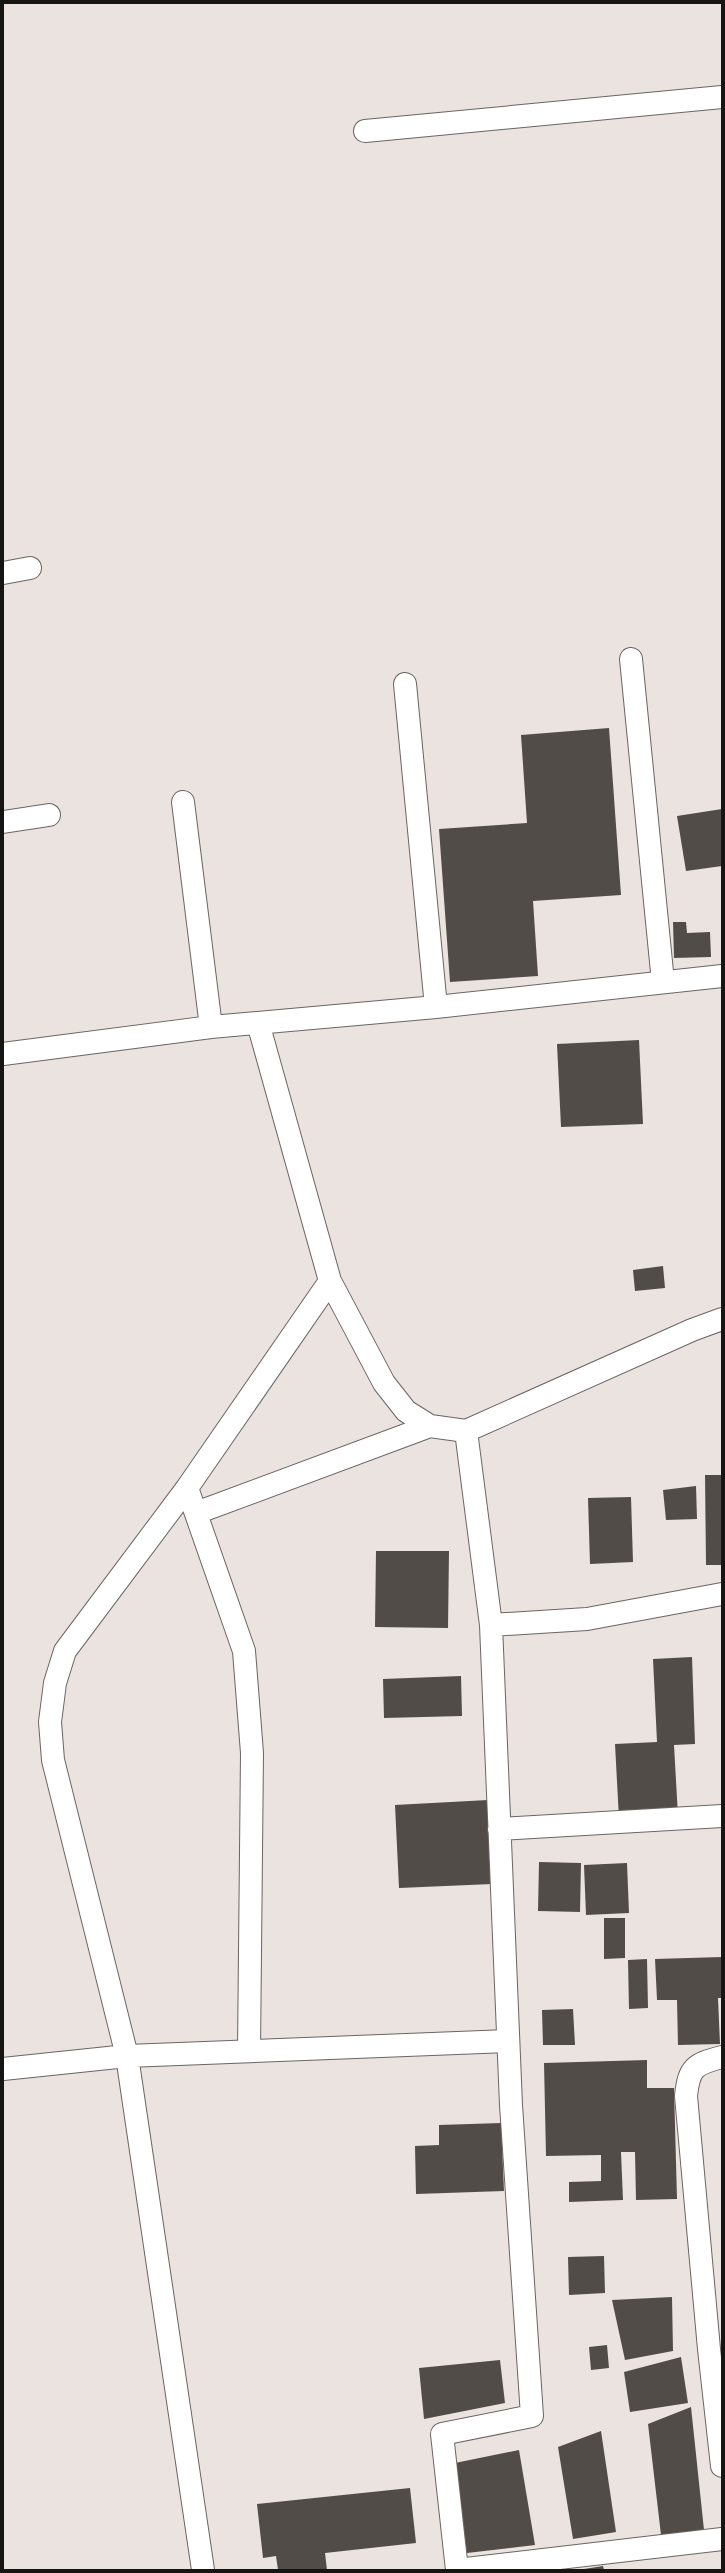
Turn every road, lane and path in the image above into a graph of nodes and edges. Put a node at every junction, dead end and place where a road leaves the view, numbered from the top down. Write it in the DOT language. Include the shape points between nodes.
graph roads {
  1 [pos="722,97"];
  2 [pos="365,131"];
  3 [pos="30,568"];
  4 [pos="3,573"];
  5 [pos="632,660"];
  6 [pos="405,684"];
  7 [pos="183,802"];
  8 [pos="49,815"];
  9 [pos="3,822"];
  10 [pos="722,976"];
  11 [pos="663,982"];
  12 [pos="436,1007"];
  13 [pos="258,1023"];
  14 [pos="211,1027"];
  15 [pos="3,1054"];
  16 [pos="330,1281"];
  17 [pos="722,1319"];
  18 [pos="430,1426"];
  19 [pos="466,1431"];
  20 [pos="187,1488"];
  21 [pos="196,1513"];
  22 [pos="722,1594"];
  23 [pos="491,1625"];
  24 [pos="722,1816"];
  25 [pos="498,1829"];
  26 [pos="508,2040"];
  27 [pos="249,2051"];
  28 [pos="126,2056"];
  29 [pos="722,2057"];
  30 [pos="3,2069"];
  31 [pos="718,2398"];
  32 [pos="722,2466"];
  33 [pos="722,2539"];
  34 [pos="203,2570"];
  35 [pos="457,2570"];
  1 -- 2 [label="street"];
  3 -- 4 [label="street"];
  5 -- 11 [label="street"];
  6 -- 12 [label="street"];
  7 -- 14 [label="street"];
  8 -- 9 [label="street"];
  10 -- 11 [label="street"];
  11 -- 12 [label="street"];
  12 -- 13 [label="street"];
  13 -- 14 [label="street"];
  13 -- 16 [label="street"];
  14 -- 15 [label="street"];
  16 -- 18 [label="street" via="384,1384 406,1411"];
  16 -- 20 [label="street"];
  17 -- 19 [label="street"];
  18 -- 19 [label="street"];
  18 -- 21 [label="street"];
  19 -- 23 [label="street"];
  20 -- 21 [label="street"];
  20 -- 28 [label="street" via="65,1651 55,1684 50,1722 53,1760"];
  21 -- 27 [label="street" via="244,1651 250,1708 252,1753"];
  22 -- 23 [label="street" via="587,1619"];
  23 -- 25 [label="street"];
  24 -- 25 [label="street"];
  25 -- 26 [label="street"];
  26 -- 27 [label="street"];
  26 -- 35 [label="street" via="532,2416 442,2434"];
  27 -- 28 [label="street"];
  28 -- 30 [label="street"];
  28 -- 34 [label="street"];
  29 -- 31 [label="street" via="699,2063 688,2077 686,2096"];
  31 -- 32 [label="street"];
  33 -- 35 [label="street"];
}
